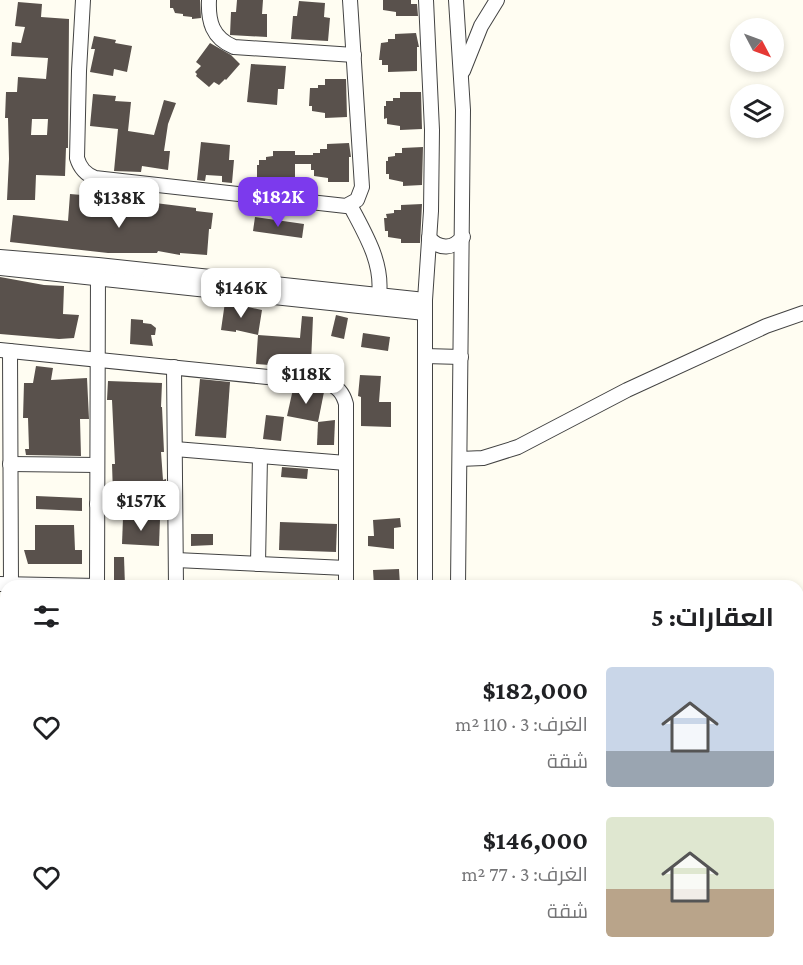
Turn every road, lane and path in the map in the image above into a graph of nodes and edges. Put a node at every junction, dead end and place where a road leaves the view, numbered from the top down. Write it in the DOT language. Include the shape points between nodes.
graph roads {
  1 [pos="83,0"];
  2 [pos="209,0"];
  3 [pos="350,0"];
  4 [pos="426,0"];
  5 [pos="456,0"];
  6 [pos="493,5"];
  7 [pos="457,18"];
  8 [pos="354,55"];
  9 [pos="461,78"];
  10 [pos="350,205"];
  11 [pos="463,237"];
  12 [pos="429,238"];
  13 [pos="0,257"];
  14 [pos="0,268"];
  15 [pos="98,271"];
  16 [pos="379,295"];
  17 [pos="425,306"];
  18 [pos="803,314"];
  19 [pos="5,350"];
  20 [pos="425,356"];
  21 [pos="461,357"];
  22 [pos="96,360"];
  23 [pos="174,368"];
  24 [pos="5,427"];
  25 [pos="175,449"];
  26 [pos="260,456"];
  27 [pos="460,459"];
  28 [pos="346,463"];
  29 [pos="10,465"];
  30 [pos="97,465"];
  31 [pos="175,501"];
  32 [pos="97,504"];
  33 [pos="5,507"];
  34 [pos="176,560"];
  35 [pos="258,564"];
  36 [pos="346,568"];
  37 [pos="6,580"];
  38 [pos="97,580"];
  39 [pos="176,580"];
  40 [pos="346,580"];
  41 [pos="425,580"];
  42 [pos="458,580"];
  1 -- 10 [label="street" via="77,158 88,176"];
  2 -- 8 [label="street" via="211,26 218,37 234,47"];
  3 -- 8 [label="street"];
  4 -- 12 [label="street" via="432,130"];
  5 -- 7 [label="street"];
  6 -- 7 [label="street" via="474,21"];
  6 -- 9 [label="street" via="473,43"];
  7 -- 9 [label="street"];
  8 -- 10 [label="street" via="362,187 359,197"];
  9 -- 11 [label="street"];
  10 -- 16 [label="street" via="377,261"];
  11 -- 12 [label="street" via="446,247"];
  11 -- 21 [label="street"];
  12 -- 17 [label="street"];
  13 -- 15 [label="street"];
  14 -- 15 [label="street"];
  15 -- 16 [label="street"];
  15 -- 17 [label="street"];
  15 -- 22 [label="street"];
  16 -- 17 [label="street"];
  17 -- 20 [label="street"];
  18 -- 27 [label="street" via="766,326 627,390 512,450"];
  19 -- 22 [label="street"];
  19 -- 24 [label="street"];
  20 -- 21 [label="street"];
  20 -- 41 [label="street"];
  21 -- 27 [label="street"];
  22 -- 23 [label="street"];
  22 -- 30 [label="street"];
  23 -- 25 [label="street"];
  23 -- 28 [label="street" via="334,386 346,404"];
  24 -- 29 [label="street"];
  25 -- 26 [label="street"];
  25 -- 31 [label="street"];
  26 -- 28 [label="street"];
  26 -- 35 [label="street"];
  27 -- 42 [label="street"];
  28 -- 36 [label="street"];
  29 -- 30 [label="street"];
  29 -- 33 [label="street"];
  30 -- 32 [label="street"];
  31 -- 32 [label="street"];
  31 -- 34 [label="street"];
  32 -- 38 [label="street"];
  33 -- 37 [label="street"];
  34 -- 35 [label="street"];
  34 -- 39 [label="street"];
  35 -- 36 [label="street"];
  36 -- 40 [label="street"];
}
